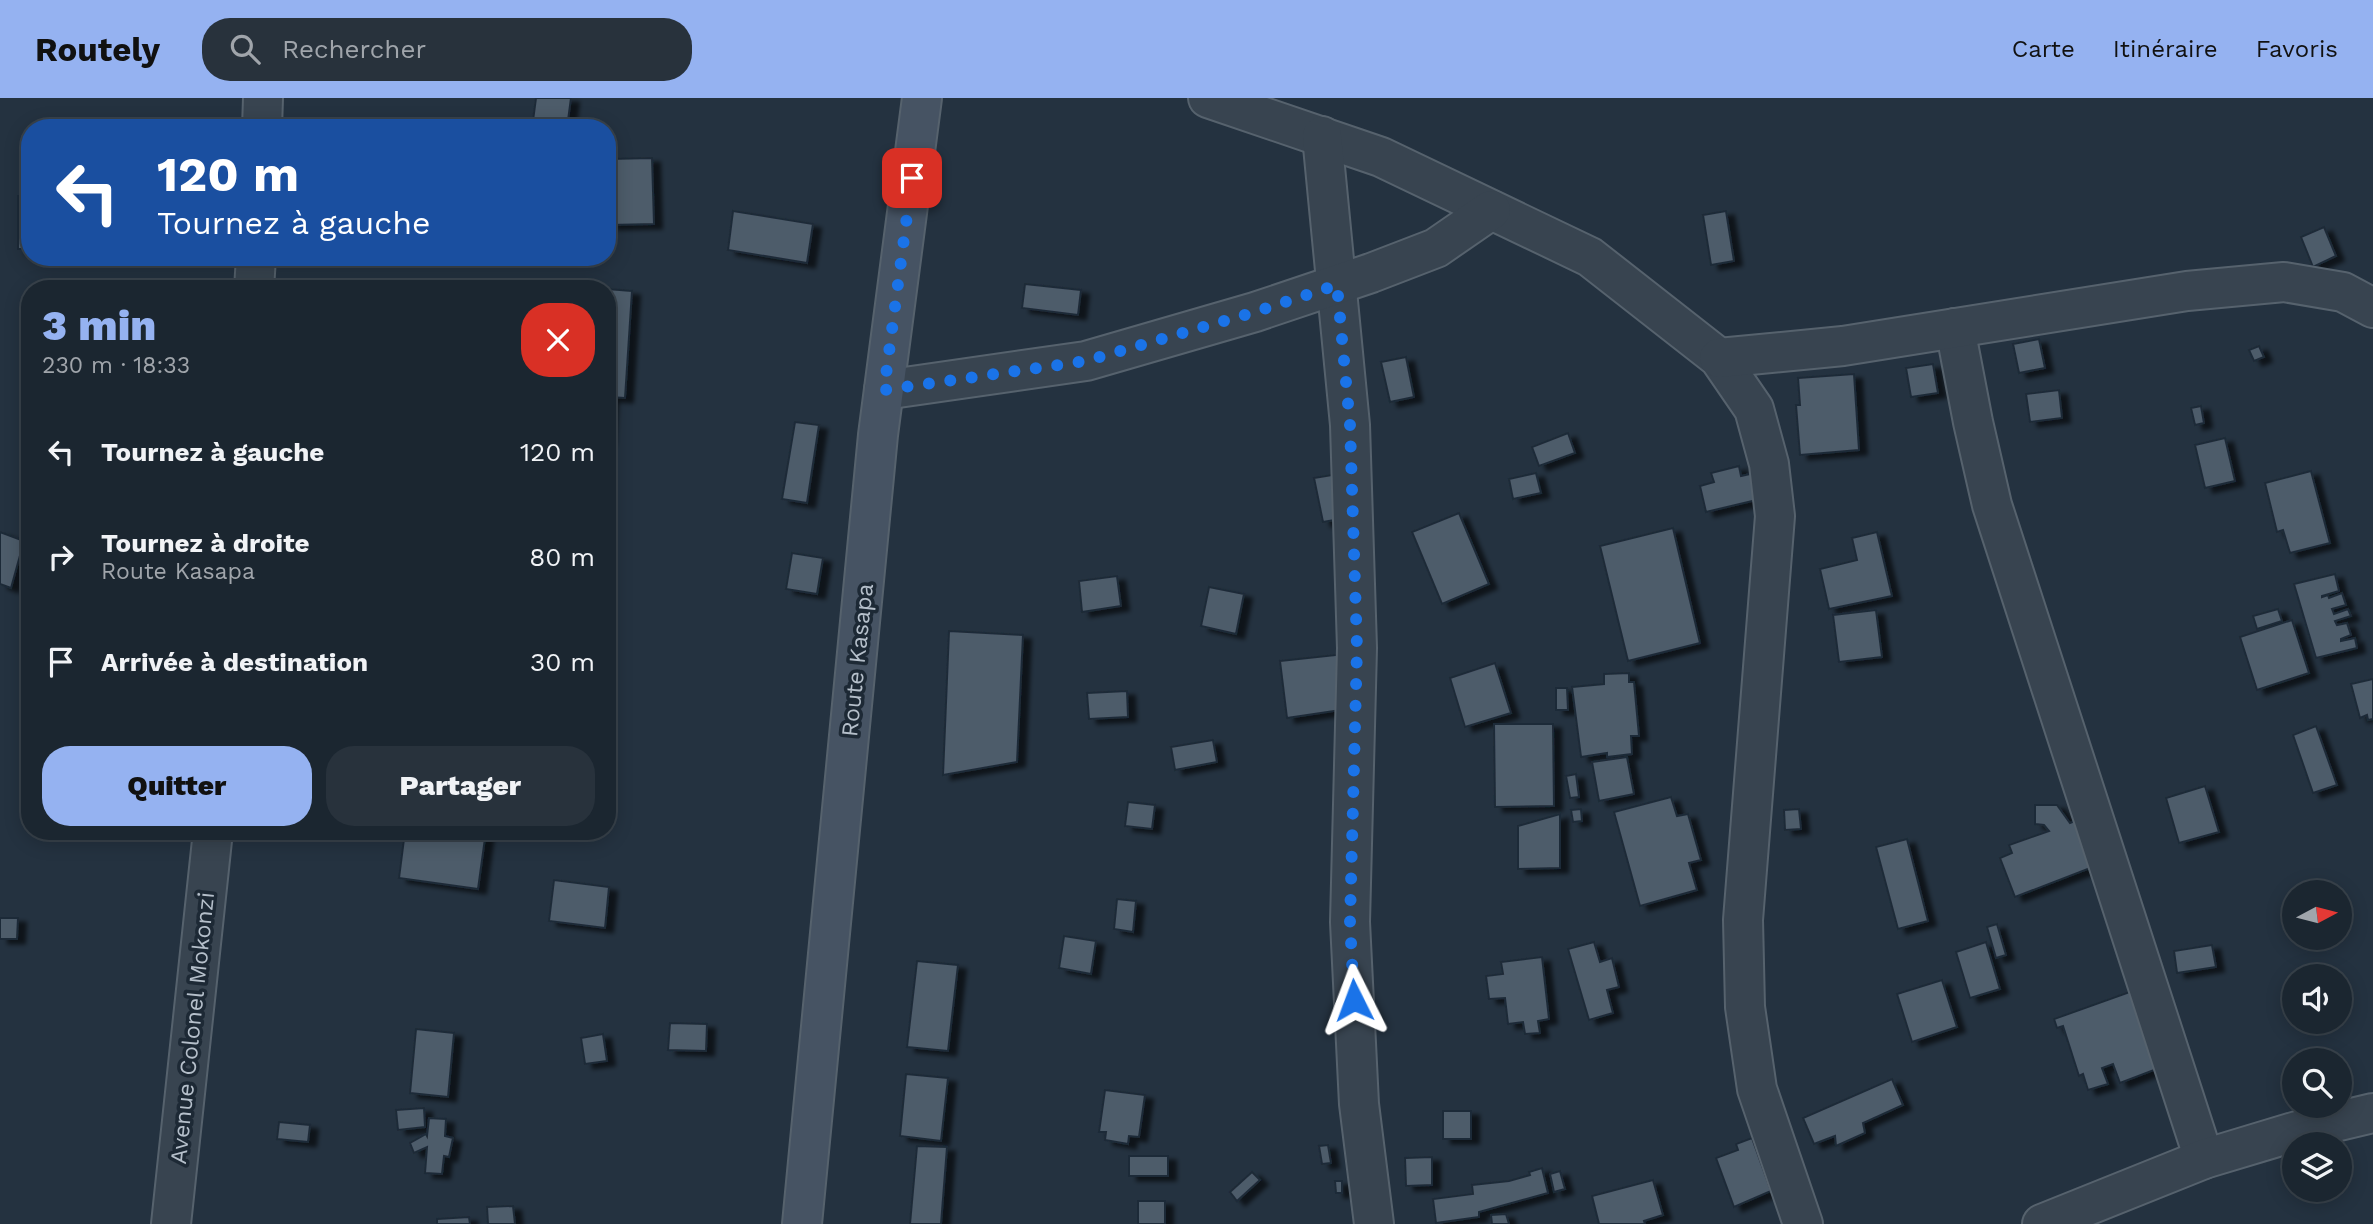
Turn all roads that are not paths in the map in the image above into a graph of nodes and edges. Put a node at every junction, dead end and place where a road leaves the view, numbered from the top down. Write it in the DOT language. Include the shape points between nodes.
graph roads {
  1 [pos="263,98"];
  2 [pos="922,98"];
  3 [pos="1208,98"];
  4 [pos="262,119"];
  5 [pos="1322,136"];
  6 [pos="1491,210"];
  7 [pos="1337,285"];
  8 [pos="2373,309"];
  9 [pos="1955,328"];
  10 [pos="1719,358"];
  11 [pos="884,390"];
  12 [pos="212,840"];
  13 [pos="2373,1113"];
  14 [pos="2204,1159"];
  15 [pos="171,1224"];
  16 [pos="802,1224"];
  17 [pos="1374,1224"];
  18 [pos="1803,1224"];
  19 [pos="2042,1224"];
  1 -- 4 [label="street"];
  2 -- 11 [label="main road, Route Kasapa"];
  3 -- 5 [label="street"];
  5 -- 6 [label="street" via="1381,156"];
  5 -- 7 [label="street"];
  6 -- 7 [label="street" via="1437,248"];
  6 -- 10 [label="street" via="1590,257"];
  7 -- 11 [label="street" via="1086,361"];
  7 -- 17 [label="street" via="1350,425 1357,648 1350,922 1359,1104"];
  8 -- 9 [label="street" via="2343,292 2284,282 2187,291"];
  9 -- 10 [label="street" via="1843,346"];
  9 -- 14 [label="street" via="1992,505"];
  10 -- 18 [label="street" via="1754,409 1769,464 1776,516 1743,920 1745,1007 1757,1089"];
  11 -- 16 [label="main road, Route Kasapa"];
  12 -- 15 [label="street, Avenue Colonel Mokonzi"];
  13 -- 14 [label="street"];
  14 -- 19 [label="street"];
}
